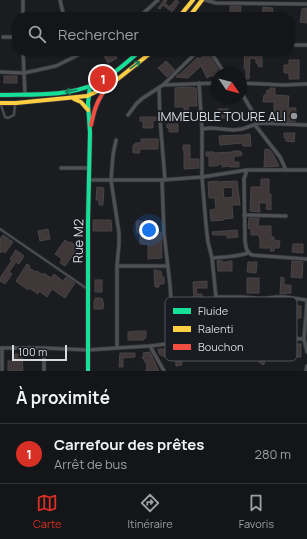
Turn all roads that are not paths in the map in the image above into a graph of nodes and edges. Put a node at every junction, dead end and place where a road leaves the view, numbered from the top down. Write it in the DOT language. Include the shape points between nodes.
graph roads {
  1 [pos="23,0"];
  2 [pos="60,0"];
  3 [pos="158,0"];
  4 [pos="193,0"];
  5 [pos="204,0"];
  6 [pos="272,2"];
  7 [pos="307,4"];
  8 [pos="23,12"];
  9 [pos="63,12"];
  10 [pos="145,12"];
  11 [pos="183,12"];
  12 [pos="194,12"];
  13 [pos="12,37"];
  14 [pos="3,38"];
  15 [pos="295,45"];
  16 [pos="307,45"];
  17 [pos="23,56"];
  18 [pos="76,56"];
  19 [pos="133,56"];
  20 [pos="147,56"];
  21 [pos="193,56"];
  22 [pos="213,56"];
  23 [pos="221,68"];
  24 [pos="0,72"];
  25 [pos="24,73"];
  26 [pos="199,83"];
  27 [pos="211,83"];
  28 [pos="247,83"];
  29 [pos="307,84"];
  30 [pos="90,86"];
  31 [pos="109,86"];
  32 [pos="163,86"];
  33 [pos="159,88"];
  34 [pos="25,94"];
  35 [pos="92,94"];
  36 [pos="0,95"];
  37 [pos="72,98"];
  38 [pos="96,102"];
  39 [pos="247,102"];
  40 [pos="0,103"];
  41 [pos="16,103"];
  42 [pos="88,110"];
  43 [pos="128,114"];
  44 [pos="259,123"];
  45 [pos="255,125"];
  46 [pos="307,125"];
  47 [pos="202,129"];
  48 [pos="90,133"];
  49 [pos="116,140"];
  50 [pos="61,168"];
  51 [pos="89,168"];
  52 [pos="247,170"];
  53 [pos="286,170"];
  54 [pos="307,170"];
  55 [pos="202,177"];
  56 [pos="89,180"];
  57 [pos="111,180"];
  58 [pos="163,180"];
  59 [pos="244,215"];
  60 [pos="286,216"];
  61 [pos="0,229"];
  62 [pos="248,252"];
  63 [pos="212,258"];
  64 [pos="307,259"];
  65 [pos="117,266"];
  66 [pos="168,266"];
  67 [pos="88,289"];
  68 [pos="170,297"];
  69 [pos="216,297"];
  70 [pos="242,297"];
  71 [pos="297,299"];
  72 [pos="307,301"];
  73 [pos="297,340"];
  74 [pos="304,340"];
  75 [pos="165,344"];
  76 [pos="150,346"];
  77 [pos="1,348"];
  78 [pos="44,348"];
  79 [pos="117,348"];
  80 [pos="88,350"];
  81 [pos="307,352"];
  82 [pos="307,366"];
  83 [pos="2,371"];
  84 [pos="44,371"];
  85 [pos="88,371"];
  86 [pos="164,371"];
  87 [pos="306,371"];
  1 -- 8 [label="street"];
  2 -- 9 [label="street"];
  3 -- 10 [label="street"];
  4 -- 11 [label="main road"];
  5 -- 6 [label="street" via="216,3"];
  5 -- 12 [label="main road"];
  6 -- 7 [label="street"];
  13 -- 14 [label="street"];
  15 -- 16 [label="street"];
  17 -- 25 [label="street"];
  18 -- 25 [label="street" via="56,66"];
  19 -- 30 [label="main road"];
  31 -- 20 [label="main road, one-way"];
  21 -- 32 [label="street"];
  22 -- 23 [label="street"];
  24 -- 25 [label="street"];
  25 -- 34 [label="street"];
  26 -- 27 [label="street"];
  26 -- 32 [label="street"];
  26 -- 47 [label="street"];
  28 -- 29 [label="street"];
  30 -- 34 [label="main road, one-way" via="73,91"];
  30 -- 35 [label="main road, Rue M2"];
  31 -- 35 [label="main road"];
  31 -- 38 [label="main road"];
  32 -- 33 [label="street"];
  33 -- 43 [label="street" via="137,103"];
  33 -- 58 [label="street"];
  34 -- 36 [label="main road"];
  35 -- 37 [label="main road"];
  35 -- 38 [label="main road, Rue M2"];
  35 -- 42 [label="main road, Rue M2"];
  37 -- 41 [label="main road"];
  37 -- 42 [label="main road" via="81,102"];
  38 -- 48 [label="main road, Rue M2"];
  39 -- 44 [label="street"];
  40 -- 41 [label="main road"];
  40 -- 41 [label="lane" via="5,117 8,118 14,115"];
  42 -- 48 [label="main road, Rue M2"];
  44 -- 45 [label="street"];
  44 -- 46 [label="street"];
  45 -- 47 [label="street" via="234,130"];
  45 -- 53 [label="street" via="278,153"];
  47 -- 55 [label="street"];
  48 -- 51 [label="main road, Rue M2"];
  49 -- 57 [label="street"];
  50 -- 51 [label="street"];
  51 -- 56 [label="main road, Rue M2"];
  52 -- 53 [label="street"];
  52 -- 55 [label="street"];
  52 -- 59 [label="street" via="244,179"];
  53 -- 54 [label="street"];
  55 -- 58 [label="street"];
  55 -- 63 [label="street" via="208,242"];
  56 -- 57 [label="street"];
  56 -- 67 [label="main road, Rue M2"];
  57 -- 58 [label="street"];
  57 -- 65 [label="street" via="119,233"];
  58 -- 66 [label="street"];
  59 -- 60 [label="street"];
  59 -- 62 [label="street"];
  61 -- 67 [label="lane"];
  62 -- 63 [label="street" via="240,256"];
  62 -- 64 [label="street"];
  63 -- 69 [label="street"];
  65 -- 66 [label="street"];
  65 -- 79 [label="street"];
  66 -- 68 [label="street"];
  67 -- 80 [label="main road, Rue M2"];
  69 -- 70 [label="street"];
  71 -- 72 [label="street"];
  72 -- 74 [label="street"];
  73 -- 74 [label="street"];
  74 -- 81 [label="street"];
  75 -- 76 [label="street"];
  76 -- 79 [label="street"];
  76 -- 86 [label="street"];
  77 -- 78 [label="street"];
  77 -- 83 [label="street"];
  78 -- 80 [label="street"];
  78 -- 84 [label="street"];
  79 -- 80 [label="street"];
  80 -- 85 [label="main road, Rue M2"];
  82 -- 87 [label="street"];
}
